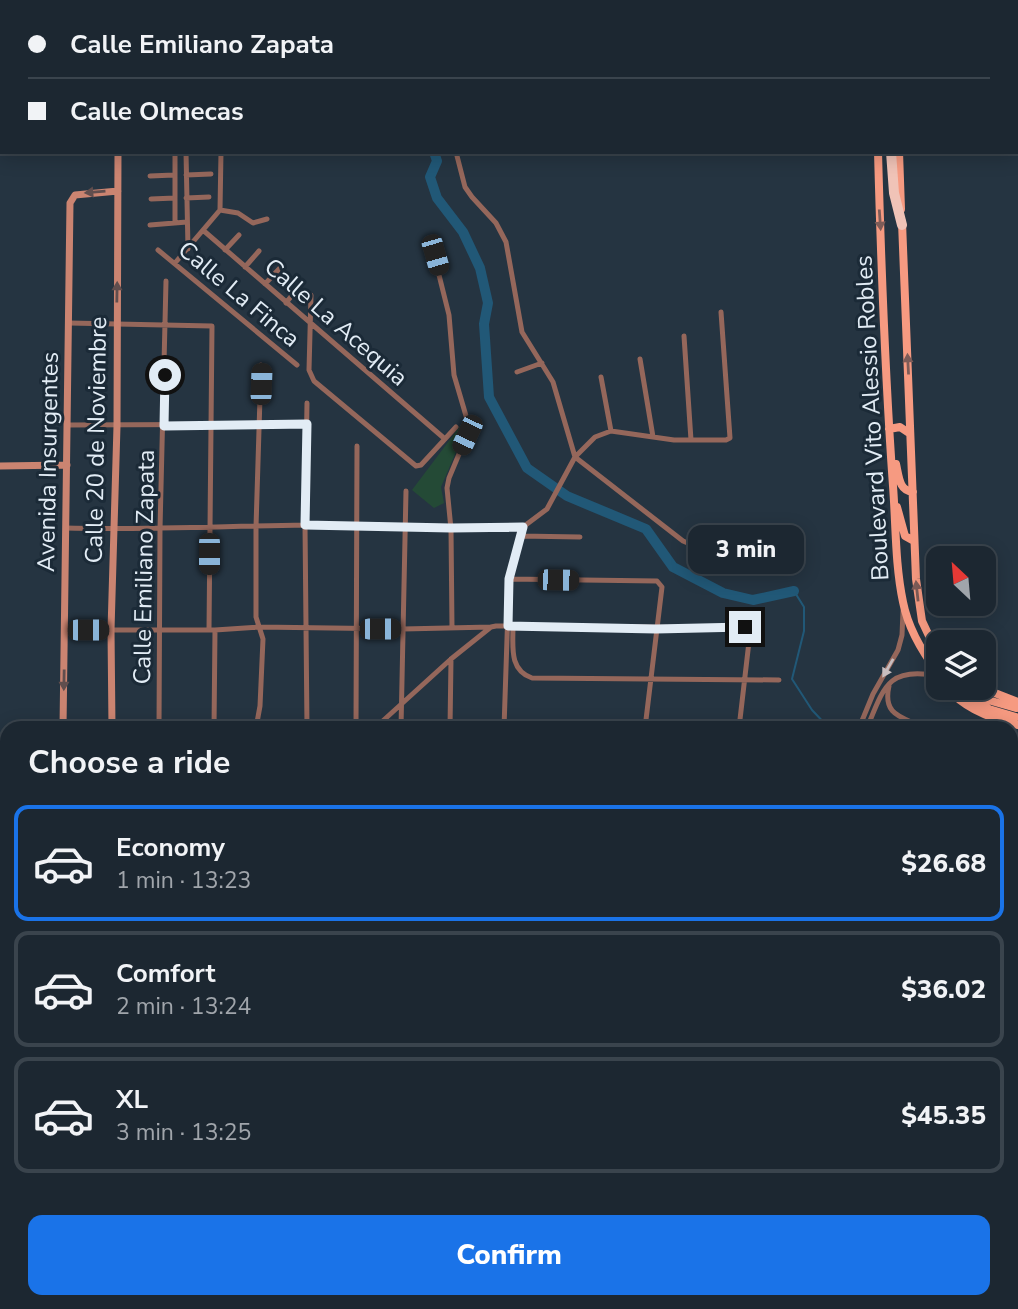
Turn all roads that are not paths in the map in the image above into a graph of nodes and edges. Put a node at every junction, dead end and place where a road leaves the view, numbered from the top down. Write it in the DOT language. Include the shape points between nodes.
graph roads {
  1 [pos="118,154"];
  2 [pos="175,154"];
  3 [pos="187,154"];
  4 [pos="221,154"];
  5 [pos="457,154"];
  6 [pos="878,154"];
  7 [pos="891,154"];
  8 [pos="899,154"];
  9 [pos="211,174"];
  10 [pos="174,175"];
  11 [pos="186,175"];
  12 [pos="150,176"];
  13 [pos="118,191"];
  14 [pos="209,197"];
  15 [pos="175,198"];
  16 [pos="186,198"];
  17 [pos="151,199"];
  18 [pos="220,209"];
  19 [pos="267,219"];
  20 [pos="187,222"];
  21 [pos="175,223"];
  22 [pos="150,225"];
  23 [pos="902,225"];
  24 [pos="204,230"];
  25 [pos="239,235"];
  26 [pos="188,249"];
  27 [pos="158,250"];
  28 [pos="225,250"];
  29 [pos="259,251"];
  30 [pos="435,255"];
  31 [pos="175,263"];
  32 [pos="245,267"];
  33 [pos="280,268"];
  34 [pos="166,281"];
  35 [pos="265,284"];
  36 [pos="300,285"];
  37 [pos="311,295"];
  38 [pos="286,303"];
  39 [pos="721,312"];
  40 [pos="69,323"];
  41 [pos="117,323"];
  42 [pos="312,323"];
  43 [pos="166,324"];
  44 [pos="684,336"];
  45 [pos="640,359"];
  46 [pos="542,363"];
  47 [pos="261,365"];
  48 [pos="297,365"];
  49 [pos="517,372"];
  50 [pos="601,377"];
  51 [pos="307,403"];
  52 [pos="260,424"];
  53 [pos="307,424"];
  54 [pos="67,425"];
  55 [pos="211,425"];
  56 [pos="117,426"];
  57 [pos="164,426"];
  58 [pos="456,427"];
  59 [pos="889,429"];
  60 [pos="611,431"];
  61 [pos="909,433"];
  62 [pos="653,437"];
  63 [pos="446,439"];
  64 [pos="691,440"];
  65 [pos="890,441"];
  66 [pos="357,446"];
  67 [pos="575,457"];
  68 [pos="0,466"];
  69 [pos="67,466"];
  70 [pos="406,491"];
  71 [pos="913,492"];
  72 [pos="894,498"];
  73 [pos="305,525"];
  74 [pos="357,526"];
  75 [pos="256,527"];
  76 [pos="404,527"];
  77 [pos="523,527"];
  78 [pos="66,528"];
  79 [pos="160,528"];
  80 [pos="451,528"];
  81 [pos="115,529"];
  82 [pos="209,529"];
  83 [pos="520,536"];
  84 [pos="580,537"];
  85 [pos="914,541"];
  86 [pos="698,547"];
  87 [pos="509,579"];
  88 [pos="903,604"];
  89 [pos="510,626"];
  90 [pos="259,627"];
  91 [pos="491,627"];
  92 [pos="307,628"];
  93 [pos="452,628"];
  94 [pos="357,629"];
  95 [pos="403,629"];
  96 [pos="656,629"];
  97 [pos="65,630"];
  98 [pos="111,630"];
  99 [pos="161,630"];
  100 [pos="212,630"];
  101 [pos="926,630"];
  102 [pos="926,655"];
  103 [pos="451,659"];
  104 [pos="926,674"];
  105 [pos="649,679"];
  106 [pos="745,680"];
  107 [pos="779,680"];
  108 [pos="890,682"];
  109 [pos="996,698"];
  110 [pos="960,700"];
  111 [pos="974,700"];
  112 [pos="988,700"];
  113 [pos="402,703"];
  114 [pos="1017,713"];
  115 [pos="64,721"];
  116 [pos="112,721"];
  117 [pos="159,721"];
  118 [pos="214,721"];
  119 [pos="257,721"];
  120 [pos="307,721"];
  121 [pos="356,721"];
  122 [pos="383,721"];
  123 [pos="401,721"];
  124 [pos="450,721"];
  125 [pos="504,721"];
  126 [pos="645,721"];
  127 [pos="741,721"];
  128 [pos="862,721"];
  129 [pos="870,721"];
  130 [pos="906,721"];
  1 -- 13 [label="street, Calle 20 de Noviembre"];
  2 -- 10 [label="street"];
  3 -- 11 [label="street"];
  4 -- 18 [label="street"];
  5 -- 46 [label="street" via="465,187 502,232 522,332"];
  6 -- 59 [label="main road, Boulevard Vito Alessio Robles, one-way"];
  7 -- 23 [label="highway"];
  8 -- 23 [label="main road, Boulevard Vito Alessio Robles"];
  9 -- 11 [label="street"];
  10 -- 12 [label="street"];
  10 -- 15 [label="street"];
  11 -- 16 [label="street"];
  13 -- 40 [label="street, Avenida Insurgentes, one-way" via="72,196"];
  41 -- 13 [label="street, Calle 20 de Noviembre, one-way"];
  14 -- 16 [label="street"];
  15 -- 17 [label="street"];
  15 -- 21 [label="street"];
  16 -- 20 [label="street"];
  18 -- 19 [label="street" via="253,223"];
  18 -- 24 [label="street"];
  20 -- 21 [label="street"];
  20 -- 26 [label="street"];
  21 -- 22 [label="street"];
  61 -- 23 [label="main road, Boulevard Vito Alessio Robles, one-way"];
  24 -- 26 [label="street"];
  24 -- 28 [label="street, Calle La Acequia"];
  25 -- 28 [label="street"];
  26 -- 31 [label="street"];
  27 -- 31 [label="street, Calle La Finca"];
  28 -- 32 [label="street, Calle La Acequia"];
  29 -- 32 [label="street"];
  30 -- 80 [label="street" via="449,315 454,375 469,426 447,488"];
  31 -- 48 [label="street, Calle La Finca"];
  32 -- 35 [label="street, Calle La Acequia"];
  33 -- 35 [label="street"];
  34 -- 43 [label="street, Calle Emiliano Zapata"];
  35 -- 38 [label="street, Calle La Acequia"];
  36 -- 38 [label="street"];
  37 -- 42 [label="street"];
  38 -- 42 [label="street, Calle La Acequia"];
  39 -- 64 [label="street" via="730,438"];
  40 -- 41 [label="street"];
  40 -- 54 [label="street, Avenida Insurgentes"];
  41 -- 43 [label="street"];
  41 -- 56 [label="street, Calle 20 de Noviembre"];
  42 -- 63 [label="street, Calle La Acequia"];
  42 -- 63 [label="street, Calle La Finca" via="310,376 419,466"];
  43 -- 55 [label="street" via="212,325"];
  43 -- 57 [label="street, Calle Emiliano Zapata"];
  44 -- 64 [label="street"];
  45 -- 62 [label="street"];
  46 -- 49 [label="street"];
  46 -- 67 [label="street" via="553,382"];
  47 -- 52 [label="street"];
  50 -- 60 [label="street"];
  51 -- 53 [label="street"];
  52 -- 53 [label="street"];
  52 -- 55 [label="street"];
  52 -- 75 [label="street"];
  53 -- 73 [label="street"];
  54 -- 56 [label="street"];
  54 -- 69 [label="street, Avenida Insurgentes"];
  55 -- 57 [label="street"];
  55 -- 82 [label="street"];
  56 -- 57 [label="street"];
  56 -- 81 [label="street, Calle 20 de Noviembre"];
  57 -- 79 [label="street, Calle Emiliano Zapata"];
  58 -- 63 [label="street"];
  59 -- 61 [label="main road" via="900,427"];
  59 -- 65 [label="main road, Boulevard Vito Alessio Robles"];
  60 -- 62 [label="street"];
  60 -- 67 [label="street" via="587,443"];
  61 -- 71 [label="main road, Boulevard Vito Alessio Robles"];
  62 -- 64 [label="street"];
  65 -- 71 [label="main road" via="902,487"];
  65 -- 72 [label="main road, Boulevard Vito Alessio Robles"];
  66 -- 74 [label="street"];
  67 -- 77 [label="street" via="547,509"];
  67 -- 86 [label="street" via="683,541"];
  68 -- 69 [label="street"];
  69 -- 78 [label="street, Avenida Insurgentes"];
  70 -- 76 [label="street"];
  71 -- 85 [label="main road, Boulevard Vito Alessio Robles"];
  72 -- 85 [label="main road" via="905,537"];
  72 -- 88 [label="main road, Boulevard Vito Alessio Robles"];
  73 -- 74 [label="street"];
  73 -- 75 [label="street"];
  73 -- 92 [label="street"];
  74 -- 76 [label="street"];
  74 -- 94 [label="street"];
  75 -- 82 [label="street"];
  75 -- 90 [label="street"];
  76 -- 80 [label="street"];
  76 -- 95 [label="street"];
  77 -- 80 [label="street"];
  77 -- 83 [label="street"];
  78 -- 81 [label="street"];
  78 -- 97 [label="street, Avenida Insurgentes"];
  79 -- 81 [label="street"];
  79 -- 82 [label="street"];
  79 -- 99 [label="street, Calle Emiliano Zapata"];
  80 -- 93 [label="street"];
  81 -- 98 [label="street, Calle 20 de Noviembre"];
  82 -- 100 [label="street"];
  83 -- 84 [label="street"];
  83 -- 87 [label="street"];
  101 -- 85 [label="main road, Boulevard Vito Alessio Robles, one-way" via="918,604"];
  87 -- 89 [label="street"];
  87 -- 96 [label="street" via="657,581 662,587"];
  88 -- 102 [label="main road, Boulevard Vito Alessio Robles"];
  88 -- 128 [label="street, one-way" via="901,642"];
  89 -- 91 [label="street"];
  89 -- 96 [label="street"];
  89 -- 105 [label="street" via="514,660 519,671 532,678"];
  89 -- 125 [label="street"];
  90 -- 92 [label="street"];
  90 -- 100 [label="street"];
  90 -- 119 [label="street" via="263,639"];
  91 -- 93 [label="street"];
  91 -- 103 [label="street"];
  92 -- 94 [label="street"];
  92 -- 120 [label="street"];
  93 -- 95 [label="street"];
  94 -- 95 [label="street"];
  94 -- 121 [label="street"];
  95 -- 113 [label="street"];
  96 -- 105 [label="street"];
  96 -- 106 [label="street" via="745,627 749,630"];
  97 -- 98 [label="street"];
  97 -- 115 [label="street, Avenida Insurgentes, one-way"];
  98 -- 99 [label="street"];
  98 -- 116 [label="street, Calle 20 de Noviembre"];
  99 -- 100 [label="street"];
  99 -- 117 [label="street, Calle Emiliano Zapata"];
  100 -- 118 [label="street"];
  103 -- 113 [label="street"];
  103 -- 124 [label="street"];
  104 -- 108 [label="street" via="904,673"];
  105 -- 106 [label="street"];
  105 -- 126 [label="street"];
  106 -- 107 [label="street"];
  106 -- 127 [label="street"];
  108 -- 129 [label="street"];
  108 -- 130 [label="street" via="892,711"];
  109 -- 114 [label="main road"];
  110 -- 114 [label="main road" via="977,711"];
  111 -- 114 [label="main road" via="989,709"];
  112 -- 114 [label="main road"];
  113 -- 122 [label="street"];
  113 -- 123 [label="street"];
}
